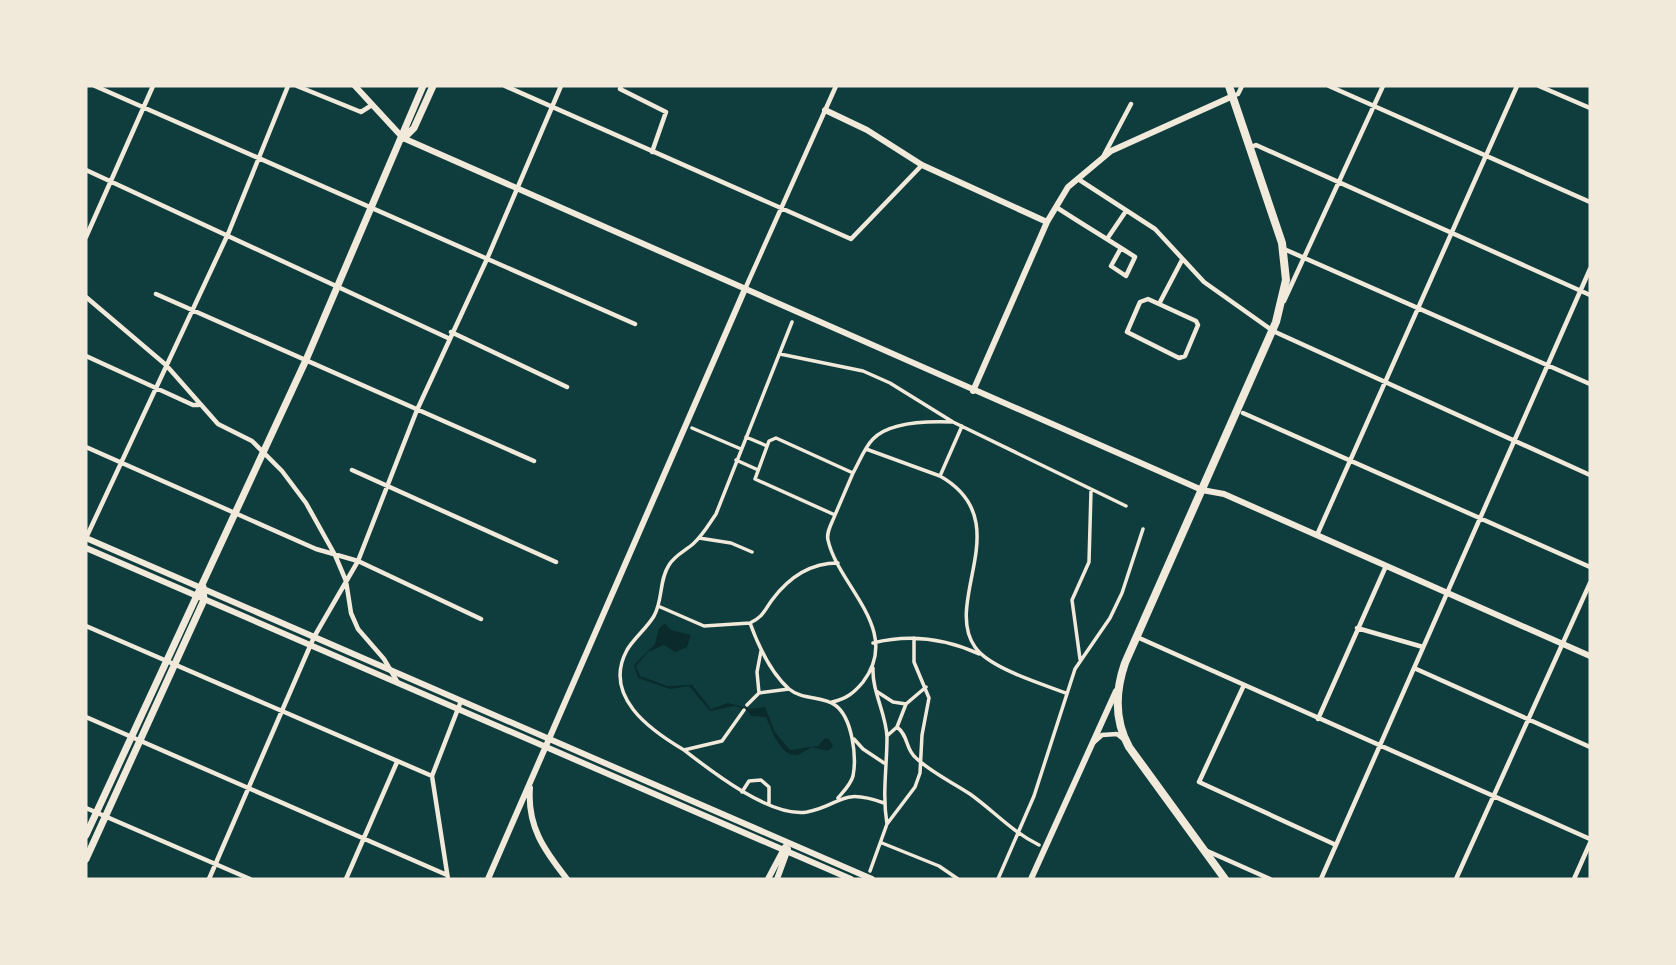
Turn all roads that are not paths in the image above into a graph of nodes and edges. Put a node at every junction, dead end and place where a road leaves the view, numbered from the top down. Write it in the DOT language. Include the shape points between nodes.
graph roads {
  1 [pos="95,86"];
  2 [pos="153,86"];
  3 [pos="288,86"];
  4 [pos="297,86"];
  5 [pos="355,86"];
  6 [pos="423,86"];
  7 [pos="433,86"];
  8 [pos="505,86"];
  9 [pos="561,86"];
  10 [pos="621,86"];
  11 [pos="836,86"];
  12 [pos="1229,86"];
  13 [pos="1242,86"];
  14 [pos="1329,86"];
  15 [pos="1383,86"];
  16 [pos="1517,86"];
  17 [pos="1539,86"];
  18 [pos="1233,96"];
  19 [pos="1131,104"];
  20 [pos="372,105"];
  21 [pos="551,106"];
  22 [pos="1374,106"];
  23 [pos="144,107"];
  24 [pos="1590,108"];
  25 [pos="825,110"];
  26 [pos="403,138"];
  27 [pos="1250,147"];
  28 [pos="652,152"];
  29 [pos="1104,155"];
  30 [pos="1486,155"];
  31 [pos="258,159"];
  32 [pos="922,165"];
  33 [pos="86,170"];
  34 [pos="1077,178"];
  35 [pos="110,180"];
  36 [pos="1341,181"];
  37 [pos="516,187"];
  38 [pos="1590,202"];
  39 [pos="1055,207"];
  40 [pos="372,208"];
  41 [pos="782,208"];
  42 [pos="1126,211"];
  43 [pos="1047,222"];
  44 [pos="1452,231"];
  45 [pos="228,234"];
  46 [pos="86,237"];
  47 [pos="1107,239"];
  48 [pos="1121,248"];
  49 [pos="1284,249"];
  50 [pos="1307,258"];
  51 [pos="487,259"];
  52 [pos="1182,259"];
  53 [pos="1590,269"];
  54 [pos="338,286"];
  55 [pos="745,289"];
  56 [pos="1581,290"];
  57 [pos="156,294"];
  58 [pos="1590,295"];
  59 [pos="86,297"];
  60 [pos="1159,304"];
  61 [pos="1282,306"];
  62 [pos="1418,308"];
  63 [pos="191,310"];
  64 [pos="792,322"];
  65 [pos="635,324"];
  66 [pos="1273,331"];
  67 [pos="451,332"];
  68 [pos="448,338"];
  69 [pos="780,354"];
  70 [pos="86,356"];
  71 [pos="306,360"];
  72 [pos="166,365"];
  73 [pos="1548,366"];
  74 [pos="1384,384"];
  75 [pos="1590,384"];
  76 [pos="156,387"];
  77 [pos="566,387"];
  78 [pos="974,391"];
  79 [pos="200,404"];
  80 [pos="417,410"];
  81 [pos="1243,412"];
  82 [pos="953,422"];
  83 [pos="962,426"];
  84 [pos="692,428"];
  85 [pos="746,437"];
  86 [pos="1514,441"];
  87 [pos="766,446"];
  88 [pos="86,447"];
  89 [pos="740,449"];
  90 [pos="866,449"];
  91 [pos="264,453"];
  92 [pos="736,460"];
  93 [pos="1350,460"];
  94 [pos="534,461"];
  95 [pos="119,462"];
  96 [pos="757,469"];
  97 [pos="352,470"];
  98 [pos="853,473"];
  99 [pos="1590,475"];
  100 [pos="940,476"];
  101 [pos="389,487"];
  102 [pos="1202,490"];
  103 [pos="1091,491"];
  104 [pos="1126,506"];
  105 [pos="236,512"];
  106 [pos="835,515"];
  107 [pos="1480,518"];
  108 [pos="1143,529"];
  109 [pos="1317,535"];
  110 [pos="86,538"];
  111 [pos="699,538"];
  112 [pos="86,548"];
  113 [pos="752,552"];
  114 [pos="335,555"];
  115 [pos="358,561"];
  116 [pos="556,562"];
  117 [pos="838,564"];
  118 [pos="1386,565"];
  119 [pos="1590,567"];
  120 [pos="346,581"];
  121 [pos="1590,583"];
  122 [pos="203,587"];
  123 [pos="1447,593"];
  124 [pos="195,596"];
  125 [pos="204,600"];
  126 [pos="658,606"];
  127 [pos="481,619"];
  128 [pos="750,623"];
  129 [pos="86,626"];
  130 [pos="1357,628"];
  131 [pos="314,637"];
  132 [pos="1137,637"];
  133 [pos="914,638"];
  134 [pos="873,643"];
  135 [pos="1563,644"];
  136 [pos="310,647"];
  137 [pos="1423,647"];
  138 [pos="762,649"];
  139 [pos="985,656"];
  140 [pos="1590,656"];
  141 [pos="1080,660"];
  142 [pos="169,662"];
  143 [pos="873,664"];
  144 [pos="1414,668"];
  145 [pos="393,671"];
  146 [pos="398,685"];
  147 [pos="1244,685"];
  148 [pos="1119,686"];
  149 [pos="926,687"];
  150 [pos="789,689"];
  151 [pos="876,690"];
  152 [pos="759,693"];
  153 [pos="1066,693"];
  154 [pos="461,701"];
  155 [pos="832,702"];
  156 [pos="906,704"];
  157 [pos="458,710"];
  158 [pos="282,712"];
  159 [pos="86,717"];
  160 [pos="1318,719"];
  161 [pos="1527,719"];
  162 [pos="897,727"];
  163 [pos="887,735"];
  164 [pos="131,737"];
  165 [pos="852,737"];
  166 [pos="139,740"];
  167 [pos="550,740"];
  168 [pos="1091,744"];
  169 [pos="1380,746"];
  170 [pos="1129,747"];
  171 [pos="1590,747"];
  172 [pos="546,748"];
  173 [pos="684,750"];
  174 [pos="397,762"];
  175 [pos="920,762"];
  176 [pos="884,763"];
  177 [pos="432,776"];
  178 [pos="531,783"];
  179 [pos="249,789"];
  180 [pos="742,792"];
  181 [pos="1492,796"];
  182 [pos="838,798"];
  183 [pos="769,803"];
  184 [pos="884,803"];
  185 [pos="86,808"];
  186 [pos="96,813"];
  187 [pos="105,816"];
  188 [pos="887,824"];
  189 [pos="1016,834"];
  190 [pos="86,835"];
  191 [pos="363,838"];
  192 [pos="1590,841"];
  193 [pos="882,842"];
  194 [pos="789,843"];
  195 [pos="1039,845"];
  196 [pos="1336,845"];
  197 [pos="1204,849"];
  198 [pos="785,851"];
  199 [pos="86,859"];
  200 [pos="216,864"];
  201 [pos="870,871"];
  202 [pos="448,877"];
  203 [pos="209,879"];
  204 [pos="250,879"];
  205 [pos="346,879"];
  206 [pos="488,879"];
  207 [pos="567,879"];
  208 [pos="768,879"];
  209 [pos="777,879"];
  210 [pos="851,879"];
  211 [pos="872,879"];
  212 [pos="958,879"];
  213 [pos="998,879"];
  214 [pos="1031,879"];
  215 [pos="1225,879"];
  216 [pos="1270,879"];
  217 [pos="1321,879"];
  218 [pos="1456,879"];
  219 [pos="1574,879"];
  1 -- 23 [label="street"];
  2 -- 23 [label="street"];
  3 -- 31 [label="street"];
  4 -- 20 [label="street" via="361,112"];
  5 -- 20 [label="street"];
  6 -- 26 [label="main road"];
  7 -- 26 [label="main road" via="414,128"];
  8 -- 21 [label="street"];
  9 -- 21 [label="street"];
  10 -- 28 [label="street" via="666,112"];
  11 -- 25 [label="street"];
  12 -- 18 [label="main road"];
  13 -- 18 [label="street"];
  14 -- 22 [label="street"];
  15 -- 22 [label="street"];
  16 -- 30 [label="street"];
  17 -- 24 [label="street"];
  18 -- 27 [label="main road"];
  18 -- 29 [label="street"];
  19 -- 29 [label="street"];
  20 -- 26 [label="street"];
  21 -- 28 [label="street"];
  21 -- 37 [label="street"];
  22 -- 30 [label="street"];
  22 -- 36 [label="street"];
  23 -- 31 [label="street"];
  23 -- 35 [label="street"];
  25 -- 32 [label="street"];
  25 -- 41 [label="street"];
  26 -- 37 [label="street"];
  26 -- 40 [label="main road"];
  27 -- 36 [label="street" via="1256,145"];
  27 -- 49 [label="main road"];
  28 -- 41 [label="street"];
  29 -- 34 [label="street"];
  30 -- 38 [label="street"];
  30 -- 44 [label="street"];
  31 -- 40 [label="street"];
  31 -- 45 [label="street"];
  32 -- 41 [label="street" via="851,239"];
  32 -- 43 [label="street"];
  33 -- 35 [label="street"];
  34 -- 39 [label="street"];
  34 -- 42 [label="street"];
  35 -- 45 [label="street"];
  35 -- 46 [label="street"];
  36 -- 44 [label="street"];
  36 -- 50 [label="street"];
  37 -- 51 [label="street"];
  37 -- 55 [label="street"];
  39 -- 43 [label="street"];
  39 -- 47 [label="street"];
  40 -- 51 [label="street"];
  40 -- 54 [label="main road"];
  41 -- 55 [label="street"];
  42 -- 47 [label="street"];
  42 -- 52 [label="street" via="1155,229"];
  43 -- 78 [label="street"];
  44 -- 56 [label="street"];
  44 -- 62 [label="street"];
  45 -- 54 [label="street"];
  45 -- 63 [label="street"];
  47 -- 48 [label="street"];
  48 -- 48 [label="street" via="1135,257 1126,276 1111,266"];
  49 -- 50 [label="street"];
  49 -- 61 [label="main road"];
  50 -- 61 [label="street"];
  50 -- 62 [label="street"];
  51 -- 65 [label="street"];
  51 -- 67 [label="street"];
  52 -- 60 [label="street"];
  52 -- 66 [label="street" via="1210,288"];
  53 -- 56 [label="street"];
  54 -- 68 [label="street"];
  54 -- 71 [label="main road"];
  55 -- 78 [label="street"];
  55 -- 167 [label="street"];
  56 -- 58 [label="street"];
  56 -- 73 [label="street"];
  57 -- 63 [label="street"];
  59 -- 72 [label="street"];
  60 -- 60 [label="street" via="1196,321 1185,356 1179,358 1126,332 1140,302 1148,299"];
  61 -- 66 [label="main road"];
  62 -- 73 [label="street"];
  62 -- 74 [label="street"];
  63 -- 71 [label="street"];
  63 -- 72 [label="street"];
  64 -- 69 [label="street"];
  66 -- 74 [label="street"];
  66 -- 102 [label="main road"];
  67 -- 68 [label="street"];
  67 -- 77 [label="street"];
  68 -- 80 [label="street"];
  69 -- 82 [label="street" via="863,372 902,388"];
  69 -- 85 [label="street"];
  70 -- 76 [label="street"];
  71 -- 80 [label="street"];
  71 -- 91 [label="main road"];
  72 -- 76 [label="street"];
  72 -- 79 [label="street"];
  73 -- 75 [label="street"];
  73 -- 86 [label="street"];
  74 -- 86 [label="street"];
  74 -- 93 [label="street"];
  76 -- 79 [label="street"];
  76 -- 95 [label="street"];
  78 -- 102 [label="street"];
  79 -- 91 [label="street" via="218,424 252,441"];
  80 -- 94 [label="street"];
  80 -- 101 [label="street"];
  81 -- 93 [label="street"];
  82 -- 83 [label="street"];
  82 -- 90 [label="street" via="911,424 884,432"];
  83 -- 100 [label="street"];
  83 -- 103 [label="street"];
  84 -- 89 [label="street"];
  85 -- 87 [label="street"];
  85 -- 89 [label="street"];
  86 -- 99 [label="street"];
  86 -- 107 [label="street"];
  87 -- 96 [label="street"];
  87 -- 98 [label="street" via="776,438"];
  88 -- 95 [label="street"];
  89 -- 92 [label="street"];
  90 -- 98 [label="street"];
  90 -- 100 [label="street"];
  91 -- 105 [label="main road"];
  91 -- 114 [label="street" via="298,492"];
  92 -- 96 [label="street"];
  92 -- 111 [label="street" via="716,514"];
  93 -- 107 [label="street"];
  93 -- 109 [label="street"];
  95 -- 105 [label="street"];
  95 -- 110 [label="street"];
  96 -- 106 [label="street" via="757,481"];
  97 -- 101 [label="street"];
  98 -- 106 [label="street"];
  100 -- 139 [label="street" via="957,487 974,514 976,548 966,627"];
  101 -- 115 [label="street"];
  101 -- 116 [label="street"];
  102 -- 109 [label="street" via="1224,494"];
  102 -- 132 [label="main road"];
  103 -- 104 [label="street"];
  103 -- 141 [label="street" via="1089,562 1072,600"];
  105 -- 114 [label="street"];
  105 -- 122 [label="main road"];
  106 -- 117 [label="street" via="827,537"];
  107 -- 119 [label="street"];
  107 -- 123 [label="street"];
  108 -- 141 [label="street" via="1116,606"];
  109 -- 118 [label="street"];
  110 -- 122 [label="street"];
  111 -- 113 [label="street"];
  111 -- 126 [label="street" via="670,563"];
  112 -- 124 [label="street"];
  114 -- 115 [label="street"];
  114 -- 120 [label="street"];
  115 -- 120 [label="street"];
  115 -- 127 [label="street"];
  117 -- 128 [label="street" via="805,569 774,597 761,618"];
  117 -- 134 [label="street" via="866,608"];
  118 -- 123 [label="street"];
  118 -- 130 [label="street"];
  120 -- 131 [label="street"];
  120 -- 145 [label="street" via="358,629"];
  121 -- 135 [label="street"];
  122 -- 124 [label="main road"];
  122 -- 125 [label="main road"];
  122 -- 131 [label="street"];
  123 -- 135 [label="street"];
  123 -- 137 [label="street"];
  124 -- 125 [label="street"];
  124 -- 142 [label="main road"];
  125 -- 136 [label="street"];
  125 -- 142 [label="main road"];
  126 -- 128 [label="street" via="704,626"];
  126 -- 173 [label="street" via="625,656 622,687 636,715"];
  128 -- 138 [label="street"];
  129 -- 142 [label="street"];
  130 -- 137 [label="street"];
  130 -- 160 [label="street"];
  131 -- 136 [label="street"];
  131 -- 145 [label="street"];
  132 -- 147 [label="street"];
  132 -- 148 [label="main road"];
  133 -- 134 [label="street"];
  133 -- 139 [label="street"];
  133 -- 149 [label="street" via="914,662"];
  134 -- 143 [label="street"];
  135 -- 140 [label="street"];
  135 -- 161 [label="street"];
  136 -- 146 [label="street"];
  136 -- 158 [label="street"];
  137 -- 144 [label="street"];
  138 -- 150 [label="street"];
  138 -- 152 [label="street"];
  139 -- 153 [label="street"];
  141 -- 153 [label="street"];
  142 -- 158 [label="street"];
  142 -- 164 [label="main road"];
  142 -- 166 [label="main road"];
  143 -- 151 [label="street"];
  143 -- 155 [label="street" via="857,689 844,700"];
  144 -- 161 [label="street"];
  144 -- 169 [label="street"];
  145 -- 146 [label="street"];
  145 -- 154 [label="street"];
  146 -- 157 [label="street"];
  147 -- 160 [label="street"];
  147 -- 196 [label="street" via="1199,782"];
  148 -- 168 [label="street"];
  148 -- 170 [label="main road" via="1118,717"];
  149 -- 156 [label="street"];
  149 -- 175 [label="street" via="929,708"];
  150 -- 152 [label="street"];
  150 -- 155 [label="street"];
  151 -- 156 [label="street" via="893,702"];
  151 -- 163 [label="street"];
  152 -- 173 [label="street" via="722,741"];
  153 -- 189 [label="street" via="1038,786"];
  154 -- 157 [label="street"];
  154 -- 167 [label="street"];
  155 -- 165 [label="street" via="848,722"];
  156 -- 162 [label="street"];
  157 -- 172 [label="street"];
  157 -- 177 [label="street"];
  158 -- 174 [label="street"];
  158 -- 179 [label="street"];
  159 -- 164 [label="street"];
  160 -- 169 [label="street"];
  161 -- 171 [label="street"];
  161 -- 181 [label="street"];
  162 -- 163 [label="street"];
  162 -- 175 [label="street"];
  163 -- 176 [label="street"];
  164 -- 166 [label="street"];
  164 -- 186 [label="main road"];
  165 -- 176 [label="street"];
  165 -- 182 [label="street" via="853,778"];
  166 -- 179 [label="street"];
  166 -- 187 [label="main road"];
  167 -- 172 [label="street"];
  167 -- 194 [label="street"];
  168 -- 170 [label="street" via="1102,735 1113,734"];
  168 -- 214 [label="street"];
  169 -- 181 [label="street"];
  169 -- 196 [label="street"];
  170 -- 197 [label="main road"];
  172 -- 178 [label="street"];
  172 -- 198 [label="street"];
  173 -- 180 [label="street"];
  174 -- 177 [label="street"];
  174 -- 191 [label="street"];
  175 -- 188 [label="street" via="915,788"];
  175 -- 189 [label="street" via="996,814"];
  176 -- 184 [label="street"];
  177 -- 202 [label="street"];
  178 -- 206 [label="street"];
  178 -- 207 [label="street" via="534,832"];
  179 -- 191 [label="street"];
  179 -- 200 [label="street"];
  180 -- 183 [label="street"];
  180 -- 183 [label="street" via="749,781 761,780 769,787"];
  181 -- 192 [label="street"];
  181 -- 218 [label="street"];
  182 -- 183 [label="street" via="807,812 791,812"];
  182 -- 184 [label="street" via="858,796"];
  184 -- 188 [label="street"];
  185 -- 186 [label="street"];
  186 -- 187 [label="street"];
  186 -- 190 [label="main road"];
  187 -- 199 [label="main road"];
  187 -- 200 [label="street"];
  188 -- 193 [label="street"];
  189 -- 195 [label="street"];
  189 -- 213 [label="street"];
  191 -- 202 [label="street"];
  191 -- 205 [label="street"];
  192 -- 219 [label="street"];
  193 -- 201 [label="street"];
  193 -- 212 [label="street"];
  194 -- 198 [label="street"];
  194 -- 211 [label="street"];
  196 -- 217 [label="street"];
  197 -- 215 [label="main road"];
  197 -- 216 [label="street"];
  198 -- 208 [label="street"];
  198 -- 209 [label="street"];
  198 -- 210 [label="street"];
  200 -- 203 [label="street"];
  200 -- 204 [label="street"];
}
